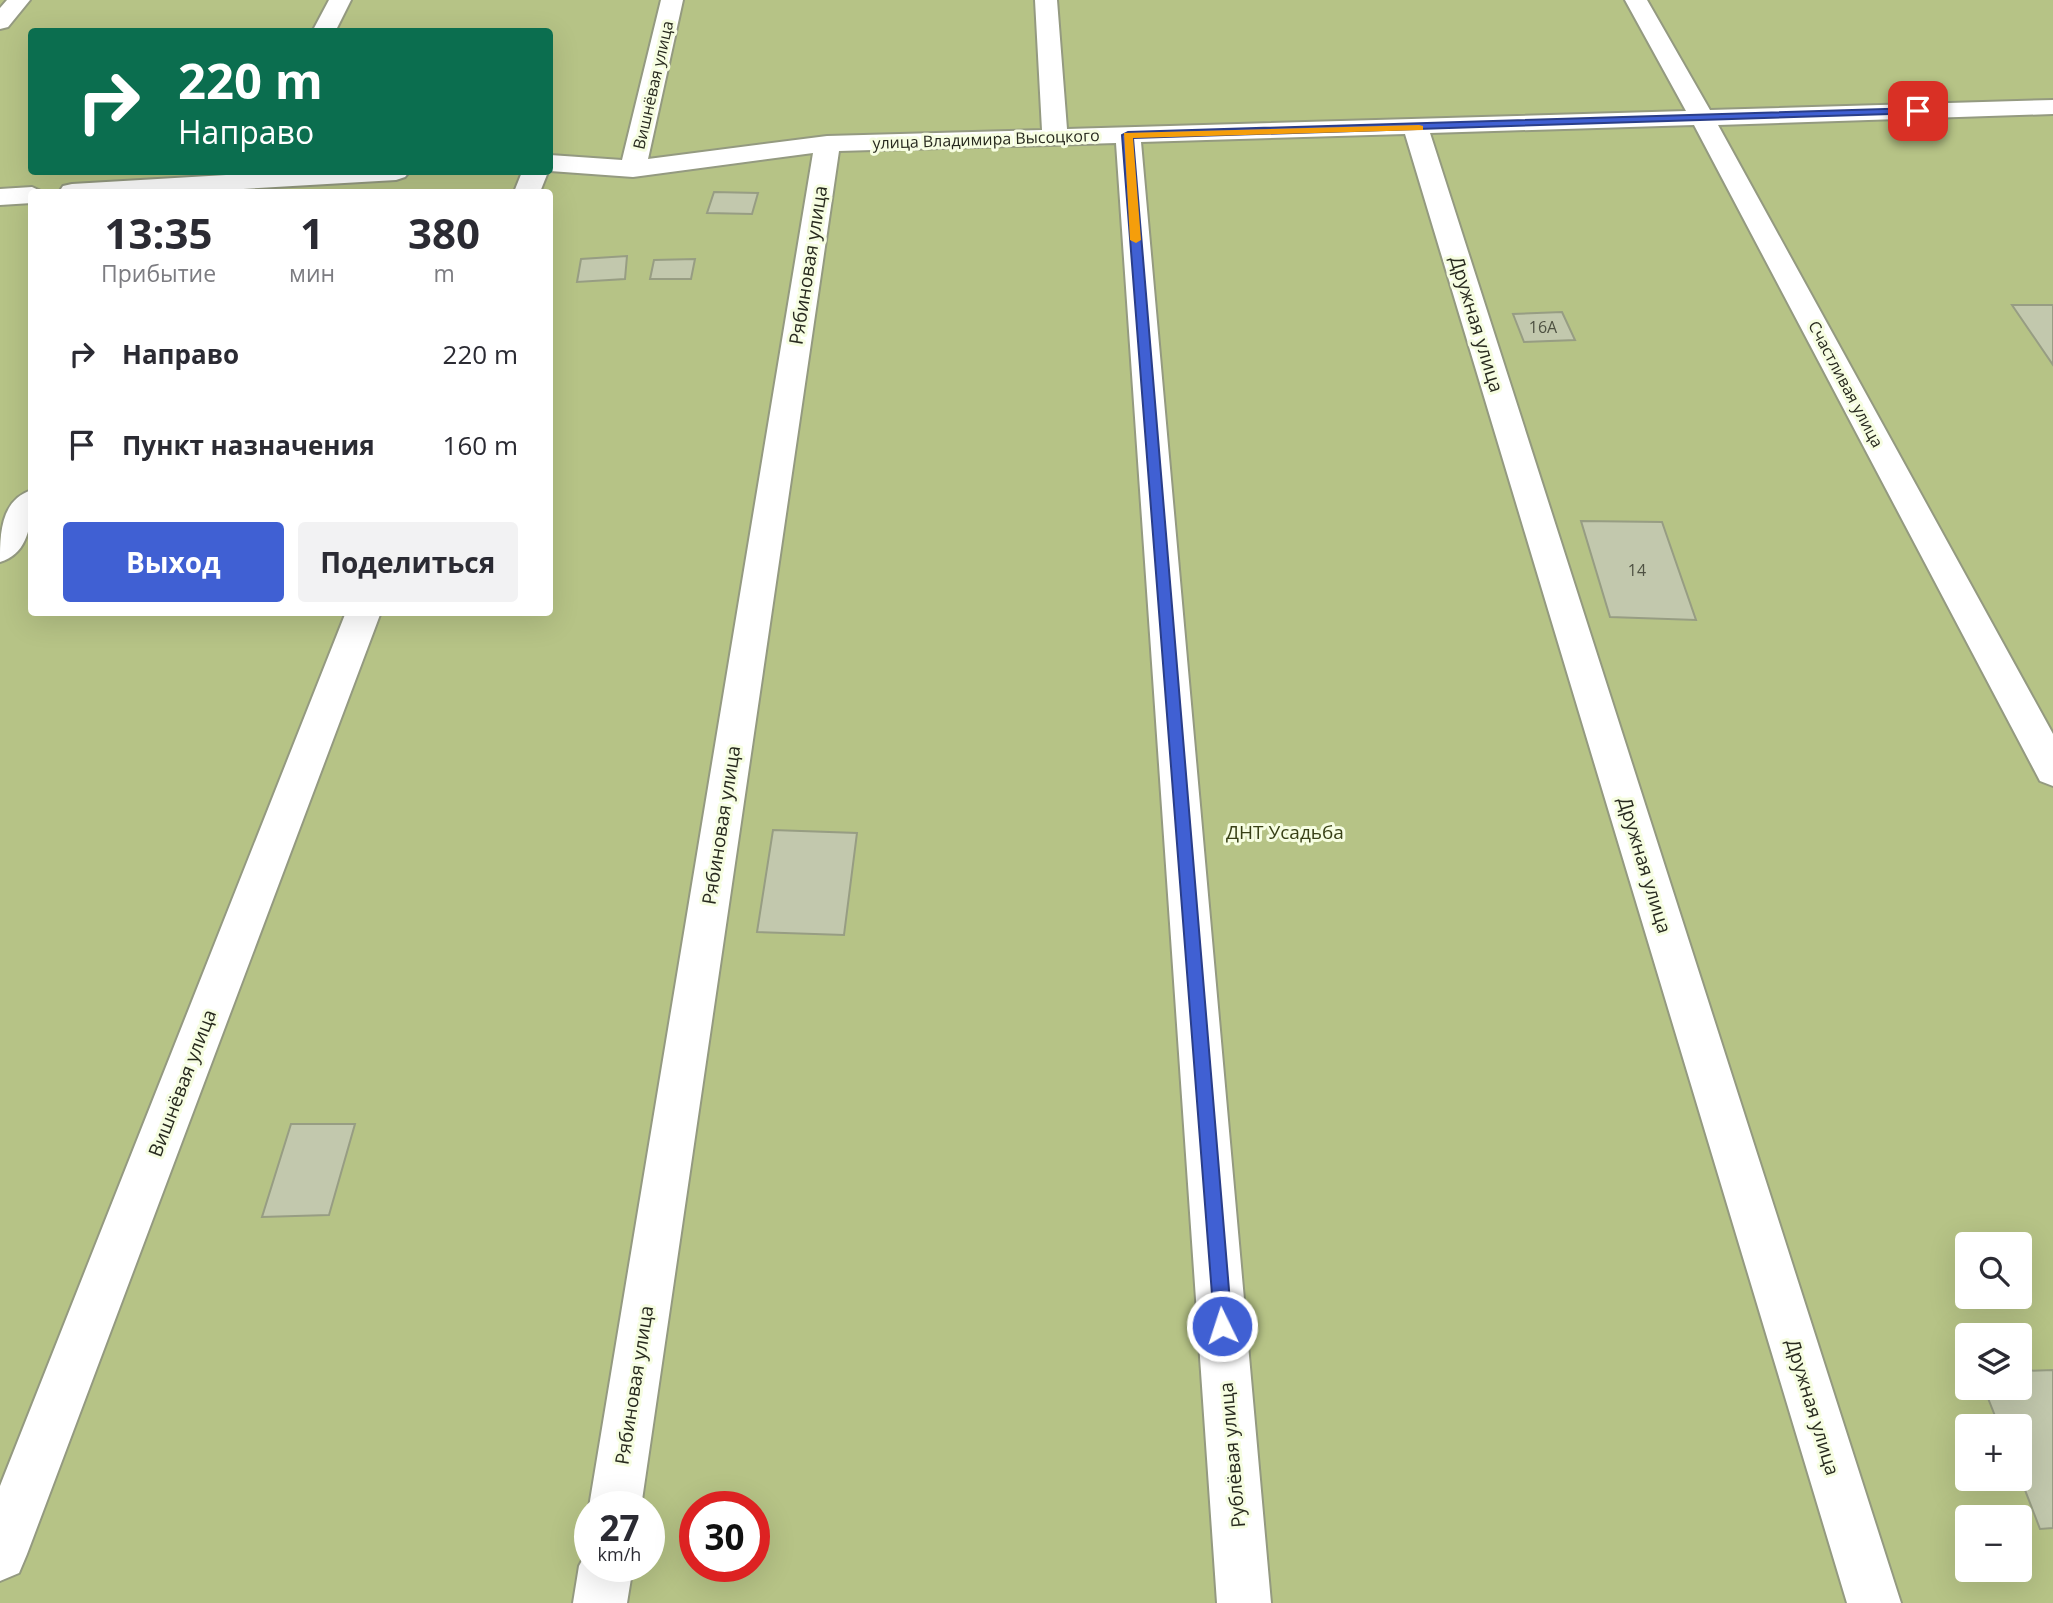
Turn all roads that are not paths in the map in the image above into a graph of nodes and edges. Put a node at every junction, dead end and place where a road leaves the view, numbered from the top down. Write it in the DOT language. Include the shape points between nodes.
graph roads {
  1 [pos="19,0"];
  2 [pos="340,0"];
  3 [pos="672,0"];
  4 [pos="1046,0"];
  5 [pos="1636,0"];
  6 [pos="0,22"];
  7 [pos="325,28"];
  8 [pos="2053,107"];
  9 [pos="1701,116"];
  10 [pos="1416,128"];
  11 [pos="1128,135"];
  12 [pos="1055,137"];
  13 [pos="827,144"];
  14 [pos="553,163"];
  15 [pos="633,169"];
  16 [pos="350,175"];
  17 [pos="241,182"];
  18 [pos="123,189"];
  19 [pos="28,195"];
  20 [pos="0,197"];
  21 [pos="28,508"];
  22 [pos="0,550"];
  23 [pos="362,616"];
  24 [pos="2053,770"];
  25 [pos="617,1491"];
  26 [pos="0,1554"];
  27 [pos="603,1582"];
  28 [pos="600,1603"];
  29 [pos="1244,1603"];
  30 [pos="1874,1603"];
  1 -- 6 [label="street"];
  2 -- 7 [label="street"];
  3 -- 15 [label="street, Вишнёвая улица"];
  4 -- 12 [label="street"];
  5 -- 9 [label="street, Счастливая улица"];
  8 -- 9 [label="street, улица Владимира Высоцкого"];
  9 -- 10 [label="street, улица Владимира Высоцкого"];
  9 -- 24 [label="street, Счастливая улица"];
  10 -- 11 [label="street, улица Владимира Высоцкого"];
  10 -- 30 [label="street, Дружная улица"];
  11 -- 12 [label="street, улица Владимира Высоцкого"];
  11 -- 29 [label="street, Рублёвая улица"];
  12 -- 13 [label="street, улица Владимира Высоцкого"];
  13 -- 15 [label="street, улица Владимира Высоцкого"];
  13 -- 25 [label="street, Рябиновая улица"];
  14 -- 15 [label="street, улица Владимира Высоцкого"];
  16 -- 17 [label="street"];
  17 -- 18 [label="street"];
  19 -- 20 [label="street"];
  21 -- 22 [label="street"];
  23 -- 26 [label="street, Вишнёвая улица"];
  27 -- 28 [label="street"];
}
